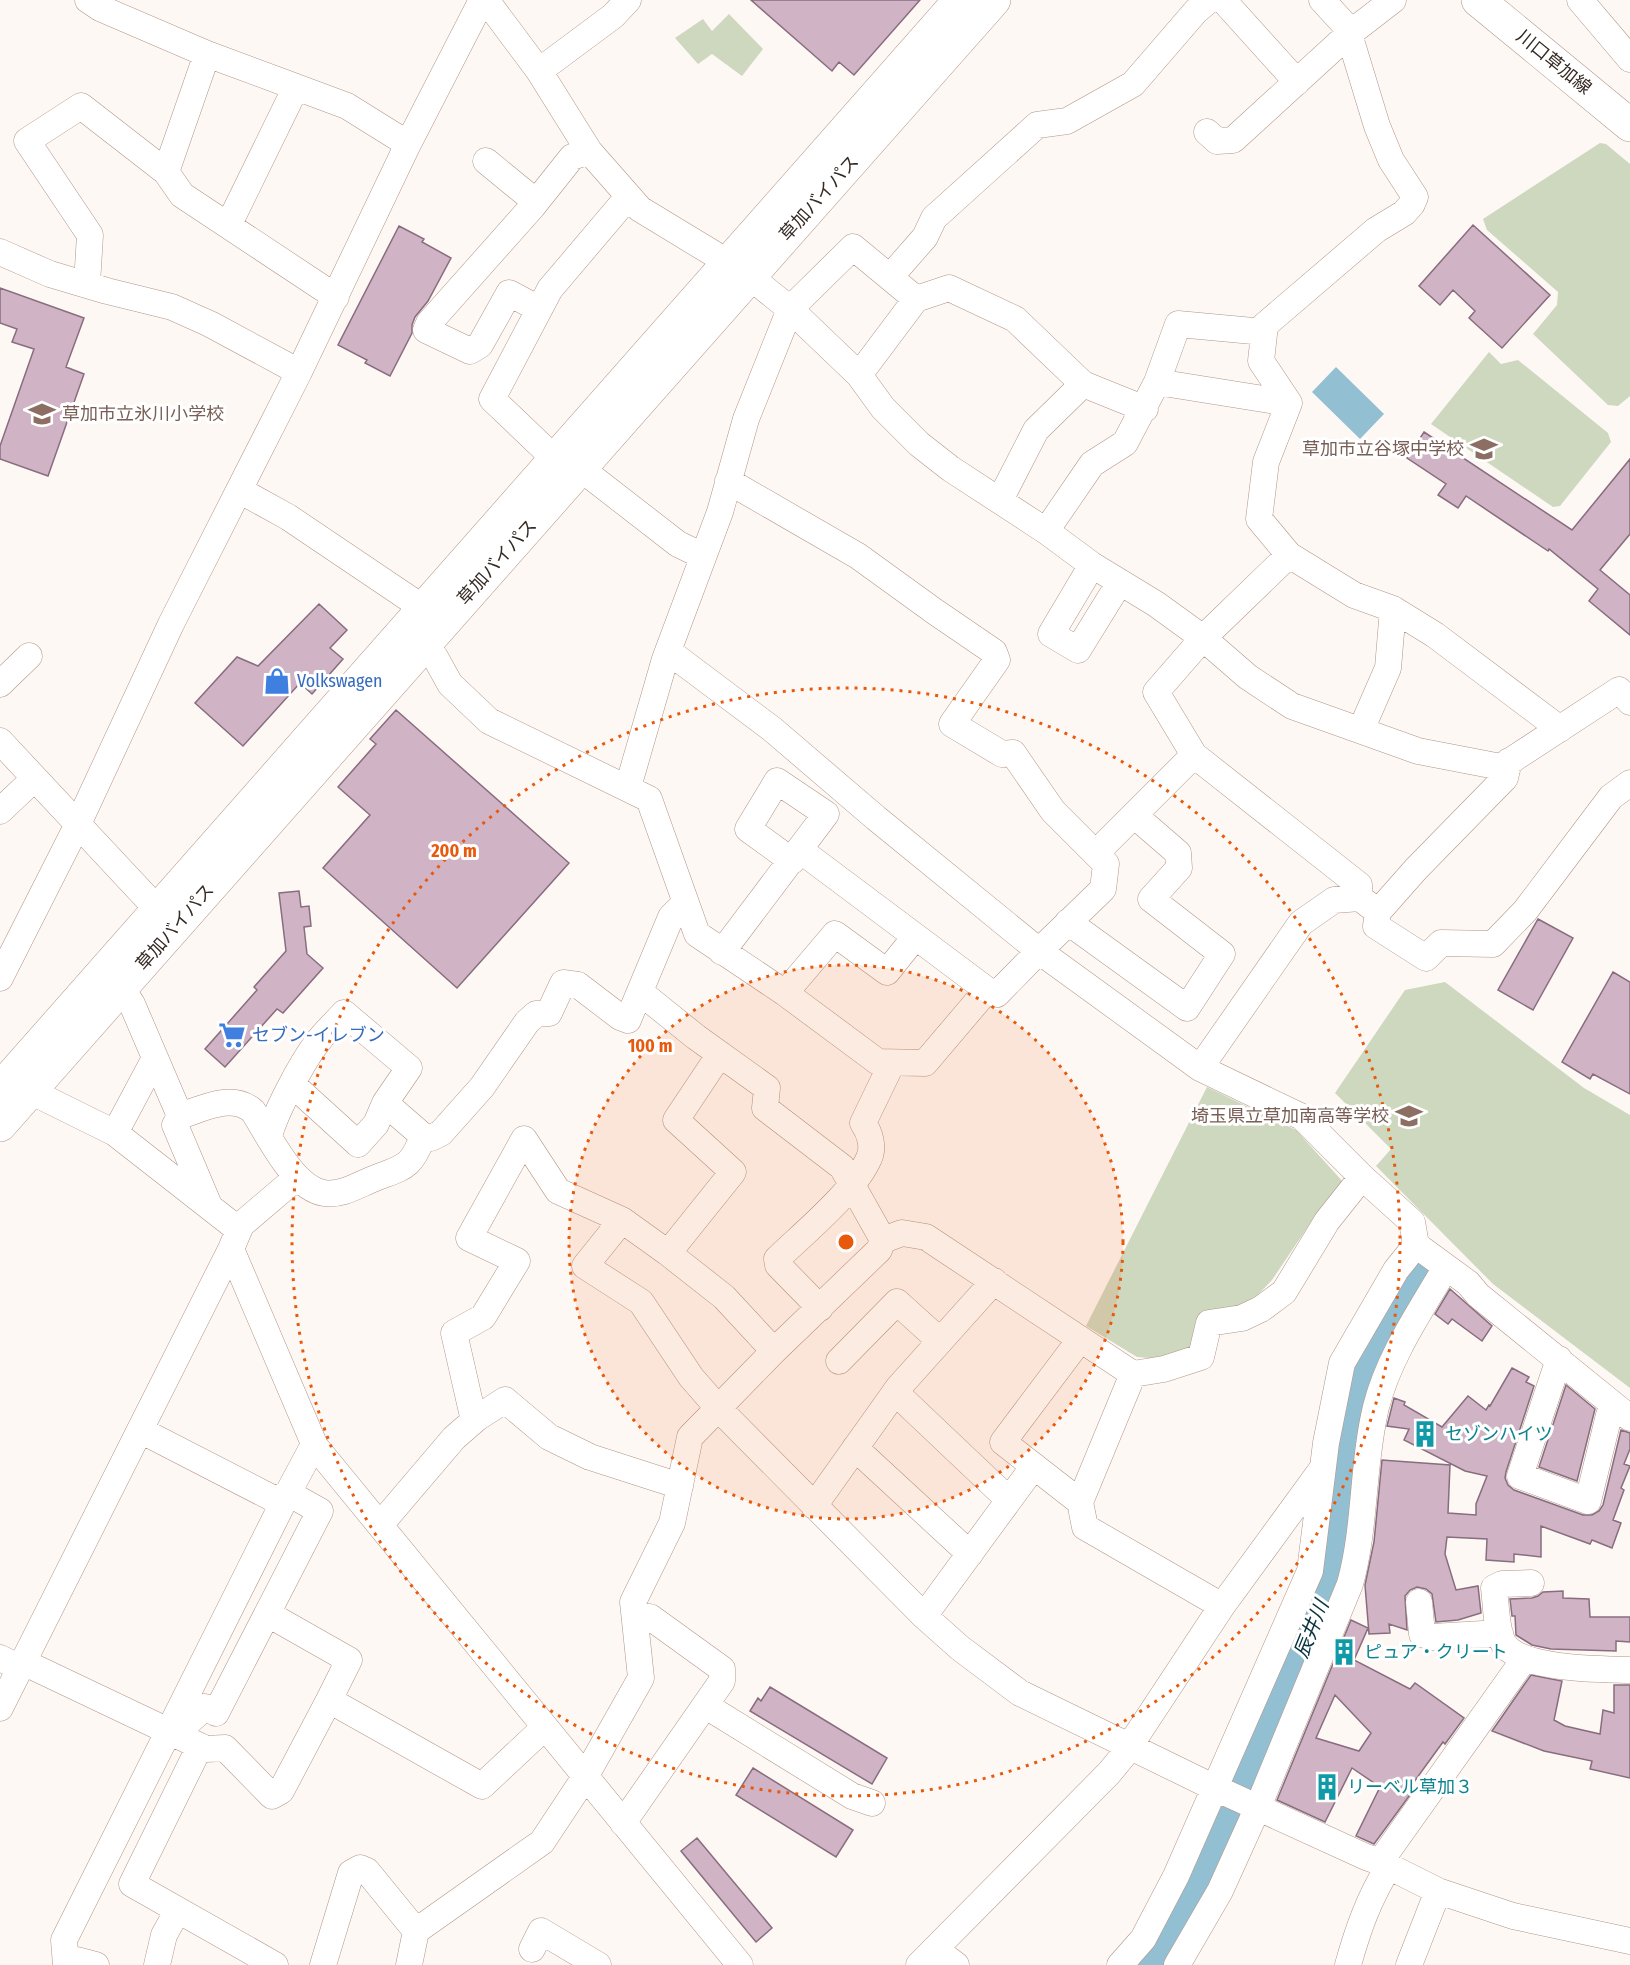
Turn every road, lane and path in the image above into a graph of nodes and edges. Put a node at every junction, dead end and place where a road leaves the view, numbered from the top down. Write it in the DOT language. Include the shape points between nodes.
graph roads {
  1 [pos="88,0"];
  2 [pos="482,0"];
  3 [pos="486,0"];
  4 [pos="628,0"];
  5 [pos="960,0"];
  6 [pos="994,0"];
  7 [pos="1209,0"];
  8 [pos="1223,0"];
  9 [pos="1322,0"];
  10 [pos="1393,0"];
  11 [pos="1478,0"];
  12 [pos="1580,0"];
  13 [pos="1349,34"];
  14 [pos="207,54"];
  15 [pos="1630,59"];
  16 [pos="539,70"];
  17 [pos="1297,81"];
  18 [pos="296,87"];
  19 [pos="1630,125"];
  20 [pos="1207,132"];
  21 [pos="408,144"];
  22 [pos="589,151"];
  23 [pos="486,161"];
  24 [pos="166,172"];
  25 [pos="628,197"];
  26 [pos="536,202"];
  27 [pos="229,224"];
  28 [pos="0,252"];
  29 [pos="739,269"];
  30 [pos="890,277"];
  31 [pos="87,284"];
  32 [pos="336,297"];
  33 [pos="916,299"];
  34 [pos="539,309"];
  35 [pos="790,309"];
  36 [pos="1264,332"];
  37 [pos="299,372"];
  38 [pos="859,375"];
  39 [pos="1157,382"];
  40 [pos="1083,384"];
  41 [pos="1289,403"];
  42 [pos="1144,409"];
  43 [pos="568,464"];
  44 [pos="728,481"];
  45 [pos="239,490"];
  46 [pos="1000,500"];
  47 [pos="1046,531"];
  48 [pos="1289,555"];
  49 [pos="703,556"];
  50 [pos="1092,565"];
  51 [pos="1120,582"];
  52 [pos="423,608"];
  53 [pos="1393,609"];
  54 [pos="1203,638"];
  55 [pos="412,639"];
  56 [pos="668,651"];
  57 [pos="29,656"];
  58 [pos="0,684"];
  59 [pos="1627,694"];
  60 [pos="1560,729"];
  61 [pos="1361,730"];
  62 [pos="0,741"];
  63 [pos="1194,755"];
  64 [pos="1509,761"];
  65 [pos="34,779"];
  66 [pos="1630,783"];
  67 [pos="628,787"];
  68 [pos="0,811"];
  69 [pos="1134,815"];
  70 [pos="78,824"];
  71 [pos="1096,853"];
  72 [pos="684,903"];
  73 [pos="1369,905"];
  74 [pos="159,911"];
  75 [pos="1068,922"];
  76 [pos="915,937"];
  77 [pos="1038,951"];
  78 [pos="722,952"];
  79 [pos="0,978"];
  80 [pos="121,988"];
  81 [pos="987,990"];
  82 [pos="640,992"];
  83 [pos="785,993"];
  84 [pos="720,1054"];
  85 [pos="155,1058"];
  86 [pos="892,1063"];
  87 [pos="1200,1068"];
  88 [pos="292,1084"];
  89 [pos="15,1090"];
  90 [pos="385,1103"];
  91 [pos="180,1116"];
  92 [pos="0,1125"];
  93 [pos="115,1132"];
  94 [pos="269,1136"];
  95 [pos="423,1136"];
  96 [pos="1362,1177"];
  97 [pos="296,1178"];
  98 [pos="853,1185"];
  99 [pos="209,1205"];
  100 [pos="622,1220"];
  101 [pos="235,1240"];
  102 [pos="883,1240"];
  103 [pos="1416,1245"];
  104 [pos="668,1253"];
  105 [pos="1446,1267"];
  106 [pos="994,1281"];
  107 [pos="820,1308"];
  108 [pos="939,1340"];
  109 [pos="1079,1341"];
  110 [pos="774,1351"];
  111 [pos="1559,1359"];
  112 [pos="839,1361"];
  113 [pos="1133,1374"];
  114 [pos="895,1392"];
  115 [pos="718,1408"];
  116 [pos="1622,1412"];
  117 [pos="477,1418"];
  118 [pos="140,1430"];
  119 [pos="315,1446"];
  120 [pos="855,1448"];
  121 [pos="1034,1466"];
  122 [pos="1324,1466"];
  123 [pos="680,1486"];
  124 [pos="288,1493"];
  125 [pos="1009,1500"];
  126 [pos="1080,1502"];
  127 [pos="814,1506"];
  128 [pos="380,1525"];
  129 [pos="970,1554"];
  130 [pos="1531,1583"];
  131 [pos="1419,1602"];
  132 [pos="1222,1606"];
  133 [pos="268,1614"];
  134 [pos="924,1616"];
  135 [pos="635,1617"];
  136 [pos="1500,1634"];
  137 [pos="1525,1658"];
  138 [pos="14,1663"];
  139 [pos="1630,1670"];
  140 [pos="329,1700"];
  141 [pos="706,1706"];
  142 [pos="0,1708"];
  143 [pos="545,1727"];
  144 [pos="172,1733"];
  145 [pos="200,1746"];
  146 [pos="1128,1746"];
  147 [pos="585,1777"];
  148 [pos="1218,1789"];
  149 [pos="872,1803"];
  150 [pos="1255,1806"];
  151 [pos="623,1823"];
  152 [pos="1384,1864"];
  153 [pos="1438,1891"];
  154 [pos="178,1910"];
  155 [pos="416,1932"];
  156 [pos="1630,1941"];
  157 [pos="532,1949"];
  158 [pos="927,1957"];
  159 [pos="76,1964"];
  160 [pos="157,1965"];
  161 [pos="275,1965"];
  162 [pos="324,1965"];
  163 [pos="409,1965"];
  164 [pos="598,1965"];
  165 [pos="740,1965"];
  166 [pos="956,1965"];
  167 [pos="1120,1965"];
  168 [pos="1178,1965"];
  169 [pos="1348,1965"];
  170 [pos="1409,1965"];
  1 -- 14 [label="street"];
  2 -- 21 [label="street"];
  3 -- 16 [label="street"];
  4 -- 16 [label="street" via="614,16"];
  5 -- 29 [label="main road, 草加バイパス"];
  6 -- 29 [label="main road, 草加バイパス"];
  7 -- 30 [label="street" via="1133,84 1067,121 1037,125 934,218 925,237"];
  8 -- 17 [label="street"];
  9 -- 13 [label="street"];
  10 -- 13 [label="street" via="1367,11"];
  11 -- 19 [label="main road, 川口草加線"];
  12 -- 15 [label="street"];
  13 -- 17 [label="street"];
  13 -- 36 [label="street" via="1377,126 1391,160 1415,197 1404,213 1376,230 1264,326"];
  14 -- 18 [label="street"];
  14 -- 24 [label="street"];
  16 -- 22 [label="street"];
  17 -- 20 [label="street" via="1233,140 1217,141"];
  18 -- 21 [label="street" via="347,106"];
  18 -- 27 [label="street"];
  21 -- 32 [label="street"];
  22 -- 25 [label="street"];
  22 -- 26 [label="street" via="572,157"];
  23 -- 26 [label="street"];
  24 -- 27 [label="street" via="182,195"];
  24 -- 31 [label="street" via="81,106 27,141 90,235"];
  25 -- 29 [label="street" via="640,209"];
  25 -- 34 [label="street" via="550,288"];
  26 -- 34 [label="street" via="426,330 470,351 480,345 509,293"];
  27 -- 32 [label="street"];
  28 -- 31 [label="street" via="50,274"];
  29 -- 35 [label="street"];
  29 -- 43 [label="main road, 草加バイパス"];
  30 -- 33 [label="street"];
  30 -- 35 [label="street" via="853,247"];
  31 -- 37 [label="street" via="172,307"];
  32 -- 37 [label="street"];
  33 -- 38 [label="street"];
  33 -- 40 [label="street" via="949,288 1015,319"];
  34 -- 43 [label="street" via="492,399"];
  35 -- 38 [label="street"];
  35 -- 44 [label="street" via="746,419"];
  36 -- 39 [label="street" via="1178,324"];
  36 -- 41 [label="street" via="1261,361"];
  37 -- 45 [label="street"];
  38 -- 46 [label="street" via="883,408 919,444"];
  39 -- 41 [label="street"];
  39 -- 42 [label="street"];
  40 -- 42 [label="street"];
  40 -- 46 [label="street" via="1036,430"];
  41 -- 48 [label="street" via="1266,462 1259,519"];
  42 -- 47 [label="street" via="1125,443 1092,464"];
  43 -- 49 [label="street" via="678,544"];
  43 -- 52 [label="main road, 草加バイパス"];
  43 -- 55 [label="main road, 草加バイパス"];
  44 -- 49 [label="street"];
  44 -- 71 [label="street" via="858,556 994,652 996,660 952,724 1002,754 1013,753 1053,811"];
  45 -- 52 [label="street" via="288,517"];
  45 -- 70 [label="street" via="171,624"];
  46 -- 47 [label="street"];
  47 -- 50 [label="street"];
  48 -- 53 [label="street" via="1354,595"];
  48 -- 54 [label="street"];
  49 -- 56 [label="street"];
  50 -- 51 [label="street"];
  50 -- 51 [label="street" via="1052,634 1078,650"];
  51 -- 54 [label="street"];
  52 -- 55 [label="main road, 草加バイパス"];
  53 -- 60 [label="street" via="1435,635"];
  53 -- 61 [label="street" via="1388,668"];
  54 -- 61 [label="street" via="1248,677 1292,706"];
  54 -- 63 [label="street" via="1156,692"];
  55 -- 67 [label="street" via="435,657 450,684 489,721"];
  55 -- 74 [label="main road, 草加バイパス"];
  55 -- 80 [label="main road, 草加バイパス"];
  56 -- 67 [label="street"];
  56 -- 77 [label="street" via="771,729"];
  57 -- 58 [label="street"];
  59 -- 60 [label="street" via="1619,690"];
  60 -- 64 [label="street"];
  61 -- 64 [label="street" via="1418,751 1501,767"];
  62 -- 65 [label="street"];
  63 -- 69 [label="street"];
  63 -- 73 [label="street" via="1359,885"];
  64 -- 73 [label="street" via="1505,778 1416,869"];
  65 -- 68 [label="street"];
  65 -- 70 [label="street"];
  66 -- 73 [label="street" via="1611,797 1525,911 1493,944 1441,943 1426,958 1376,926"];
  67 -- 72 [label="street" via="649,799"];
  69 -- 71 [label="street"];
  69 -- 75 [label="street" via="1178,853 1179,867 1151,899 1222,954 1187,1008"];
  70 -- 74 [label="street"];
  70 -- 79 [label="street"];
  71 -- 75 [label="street" via="1106,864 1103,889"];
  72 -- 78 [label="street" via="697,934"];
  72 -- 82 [label="street" via="671,917"];
  73 -- 87 [label="street" via="1334,900 1301,923"];
  74 -- 89 [label="main road, 草加バイパス"];
  75 -- 77 [label="street"];
  76 -- 78 [label="street" via="796,856"];
  76 -- 81 [label="street"];
  76 -- 83 [label="street" via="887,972 835,934"];
  77 -- 81 [label="street" via="998,994"];
  77 -- 87 [label="street"];
  78 -- 83 [label="street"];
  80 -- 85 [label="street"];
  80 -- 89 [label="main road, 草加バイパス"];
  81 -- 86 [label="street" via="925,1063"];
  82 -- 84 [label="street"];
  82 -- 95 [label="street" via="628,1020 578,985 563,983 549,1013 536,1014 527,1022 482,1087 441,1133 431,1138"];
  83 -- 86 [label="street" via="878,1062"];
  84 -- 98 [label="street" via="767,1088 765,1108 842,1167"];
  84 -- 104 [label="street" via="676,1120 733,1172"];
  85 -- 91 [label="street"];
  85 -- 93 [label="street"];
  86 -- 98 [label="street" via="863,1123 870,1133 870,1157"];
  87 -- 96 [label="street" via="1302,1117"];
  88 -- 90 [label="street" via="358,1144 376,1124"];
  88 -- 90 [label="street" via="315,1045 344,1013 409,1068"];
  88 -- 94 [label="street"];
  89 -- 92 [label="main road, 草加バイパス"];
  89 -- 93 [label="street"];
  90 -- 95 [label="street"];
  91 -- 94 [label="street" via="215,1104 244,1104"];
  91 -- 99 [label="street" via="175,1125"];
  93 -- 99 [label="street"];
  94 -- 97 [label="street"];
  95 -- 97 [label="street" via="403,1168 347,1190 326,1194"];
  96 -- 103 [label="street" via="1412,1222"];
  96 -- 113 [label="street" via="1327,1221 1284,1292 1242,1318 1209,1323 1201,1357"];
  97 -- 101 [label="street" via="241,1225"];
  98 -- 102 [label="street"];
  98 -- 107 [label="street" via="777,1259 778,1265"];
  99 -- 101 [label="street"];
  100 -- 104 [label="street"];
  100 -- 115 [label="street" via="585,1266 641,1302 690,1377"];
  100 -- 117 [label="street" via="558,1191 524,1139 469,1238 517,1261 483,1317 454,1333 472,1412"];
  101 -- 118 [label="street"];
  101 -- 119 [label="street"];
  102 -- 106 [label="street" via="902,1233 926,1238"];
  102 -- 107 [label="street" via="879,1250"];
  103 -- 105 [label="street"];
  103 -- 122 [label="street" via="1396,1270 1342,1363"];
  104 -- 110 [label="street" via="724,1297"];
  105 -- 111 [label="street"];
  105 -- 150 [label="street" via="1396,1353 1383,1384 1370,1439 1361,1534 1350,1584"];
  106 -- 108 [label="street"];
  106 -- 109 [label="street"];
  107 -- 110 [label="street"];
  108 -- 112 [label="street" via="897,1302"];
  108 -- 114 [label="street"];
  109 -- 113 [label="street"];
  109 -- 121 [label="street" via="1003,1442"];
  110 -- 115 [label="street"];
  111 -- 116 [label="street"];
  111 -- 116 [label="street" via="1520,1476 1588,1501 1609,1415"];
  113 -- 126 [label="street"];
  114 -- 120 [label="street"];
  114 -- 125 [label="street"];
  115 -- 123 [label="street" via="690,1437"];
  115 -- 127 [label="street"];
  117 -- 123 [label="street" via="505,1400 549,1437 590,1457"];
  117 -- 128 [label="street" via="454,1438"];
  118 -- 124 [label="street" via="276,1500"];
  118 -- 138 [label="street"];
  119 -- 124 [label="street"];
  119 -- 128 [label="street"];
  120 -- 127 [label="street"];
  120 -- 129 [label="street"];
  121 -- 125 [label="street"];
  121 -- 126 [label="street"];
  122 -- 132 [label="street"];
  122 -- 148 [label="street" via="1310,1571"];
  123 -- 135 [label="street" via="672,1523 633,1602"];
  124 -- 133 [label="street" via="320,1510"];
  124 -- 144 [label="street"];
  125 -- 129 [label="street"];
  126 -- 132 [label="street" via="1085,1527"];
  127 -- 134 [label="street"];
  128 -- 143 [label="street"];
  129 -- 134 [label="street"];
  130 -- 136 [label="street" via="1494,1588"];
  131 -- 136 [label="street" via="1422,1634"];
  132 -- 146 [label="street"];
  133 -- 140 [label="street" via="349,1660"];
  133 -- 144 [label="street" via="216,1713 205,1707"];
  134 -- 146 [label="street" via="1020,1693"];
  135 -- 141 [label="street" via="650,1617 722,1670 722,1682"];
  135 -- 147 [label="street" via="641,1678"];
  136 -- 137 [label="street" via="1504,1645"];
  137 -- 139 [label="street" via="1567,1668"];
  137 -- 152 [label="street"];
  138 -- 142 [label="street"];
  138 -- 144 [label="street"];
  140 -- 143 [label="street" via="482,1786"];
  140 -- 145 [label="street" via="280,1791 272,1796 225,1748"];
  141 -- 149 [label="street" via="852,1796"];
  141 -- 151 [label="street"];
  143 -- 147 [label="street"];
  144 -- 145 [label="street"];
  144 -- 159 [label="street" via="64,1940"];
  145 -- 154 [label="street" via="132,1884"];
  146 -- 148 [label="street"];
  146 -- 158 [label="street" via="1109,1773"];
  147 -- 151 [label="street"];
  147 -- 155 [label="street" via="542,1842"];
  148 -- 150 [label="street"];
  148 -- 167 [label="street" via="1143,1939"];
  150 -- 152 [label="street"];
  150 -- 168 [label="street" via="1220,1891"];
  151 -- 165 [label="street"];
  152 -- 153 [label="street"];
  152 -- 169 [label="street" via="1359,1924"];
  153 -- 156 [label="street" via="1513,1916"];
  153 -- 170 [label="street"];
  154 -- 160 [label="street" via="164,1935"];
  154 -- 161 [label="street"];
  155 -- 162 [label="street" via="367,1871 360,1868 351,1873"];
  155 -- 163 [label="street"];
  157 -- 164 [label="street" via="541,1930"];
  158 -- 166 [label="street"];
}
